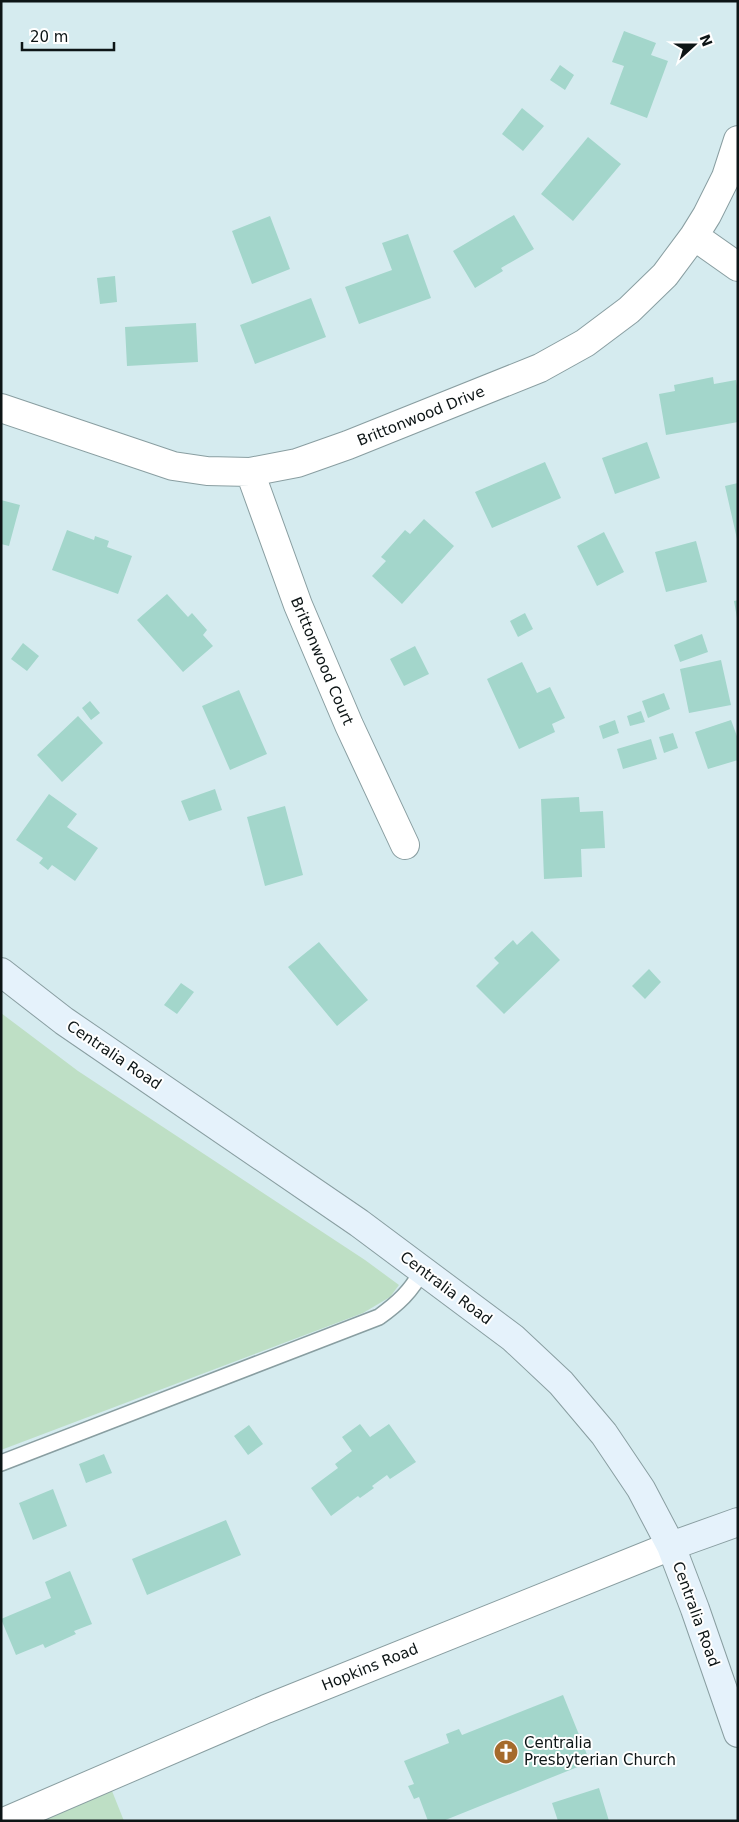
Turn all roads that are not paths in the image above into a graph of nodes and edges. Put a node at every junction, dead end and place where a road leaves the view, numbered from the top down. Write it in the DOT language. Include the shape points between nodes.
graph roads {
  1 [pos="738,140"];
  2 [pos="694,236"];
  3 [pos="738,267"];
  4 [pos="1,408"];
  5 [pos="250,472"];
  6 [pos="405,845"];
  7 [pos="1,972"];
  8 [pos="422,1270"];
  9 [pos="1,1463"];
  10 [pos="738,1522"];
  11 [pos="671,1546"];
  12 [pos="738,1733"];
  13 [pos="6,1821"];
  1 -- 2 [label="street, Brittonwood Drive" via="726,177"];
  2 -- 3 [label="street"];
  2 -- 5 [label="street, Brittonwood Drive" via="665,275 629,310 585,343 540,368 348,445 297,463"];
  4 -- 5 [label="street, Brittonwood Drive" via="174,466 206,472"];
  5 -- 6 [label="street, Brittonwood Court" via="298,605"];
  7 -- 8 [label="main road, Centralia Road" via="64,1021 359,1223"];
  8 -- 9 [label="lane" via="400,1302 379,1317"];
  8 -- 11 [label="main road, Centralia Road" via="513,1338 561,1383 604,1434 641,1488"];
  10 -- 11 [label="main road, Hopkins Road"];
  11 -- 12 [label="main road, Centralia Road"];
  11 -- 13 [label="street, Hopkins Road" via="266,1709"];
}
